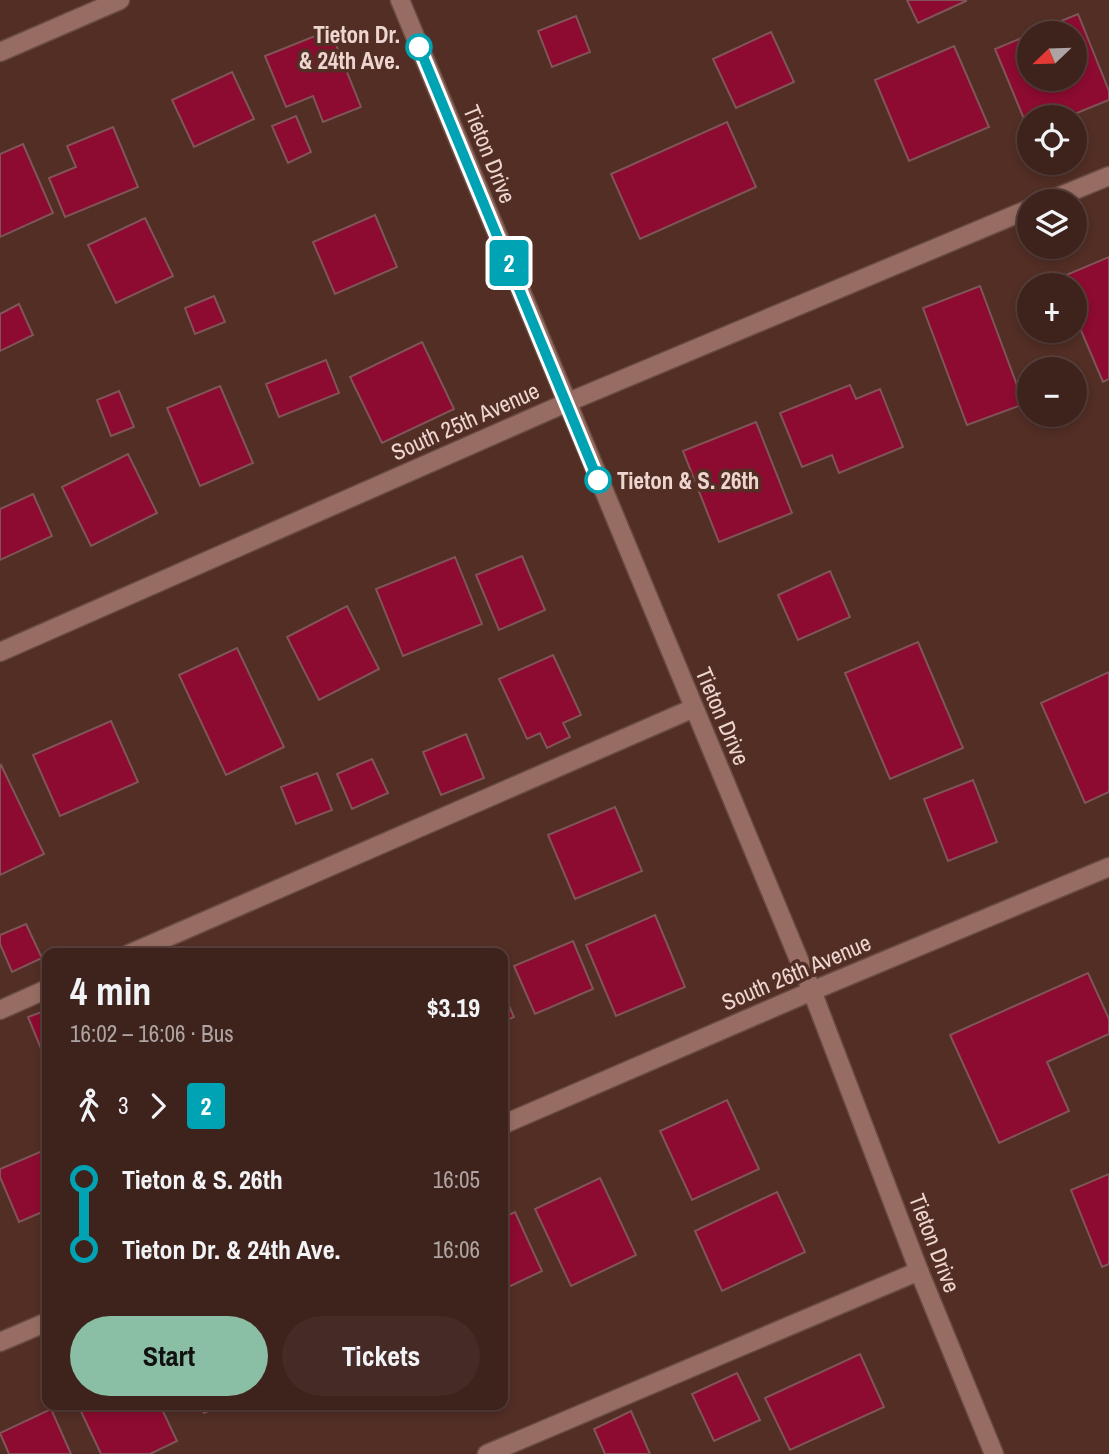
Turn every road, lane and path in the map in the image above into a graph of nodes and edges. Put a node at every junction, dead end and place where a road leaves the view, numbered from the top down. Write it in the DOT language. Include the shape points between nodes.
graph roads {
  1 [pos="120,0"];
  2 [pos="400,0"];
  3 [pos="0,52"];
  4 [pos="1109,176"];
  5 [pos="1077,189"];
  6 [pos="1017,214"];
  7 [pos="566,403"];
  8 [pos="0,652"];
  9 [pos="694,708"];
  10 [pos="1109,867"];
  11 [pos="143,948"];
  12 [pos="42,991"];
  13 [pos="812,991"];
  14 [pos="0,1010"];
  15 [pos="508,1122"];
  16 [pos="919,1271"];
  17 [pos="42,1324"];
  18 [pos="0,1342"];
  19 [pos="487,1454"];
  20 [pos="994,1454"];
  1 -- 3 [label="street"];
  2 -- 7 [label="street, Tieton Drive"];
  4 -- 5 [label="street"];
  6 -- 7 [label="street, South 25th Avenue"];
  7 -- 8 [label="street, South 25th Avenue"];
  7 -- 9 [label="street, Tieton Drive"];
  9 -- 11 [label="street"];
  9 -- 13 [label="street, Tieton Drive"];
  10 -- 13 [label="street, South 26th Avenue"];
  12 -- 14 [label="street"];
  13 -- 15 [label="street, South 26th Avenue"];
  13 -- 16 [label="street, Tieton Drive"];
  16 -- 19 [label="street"];
  16 -- 20 [label="street, Tieton Drive"];
  17 -- 18 [label="street"];
}
